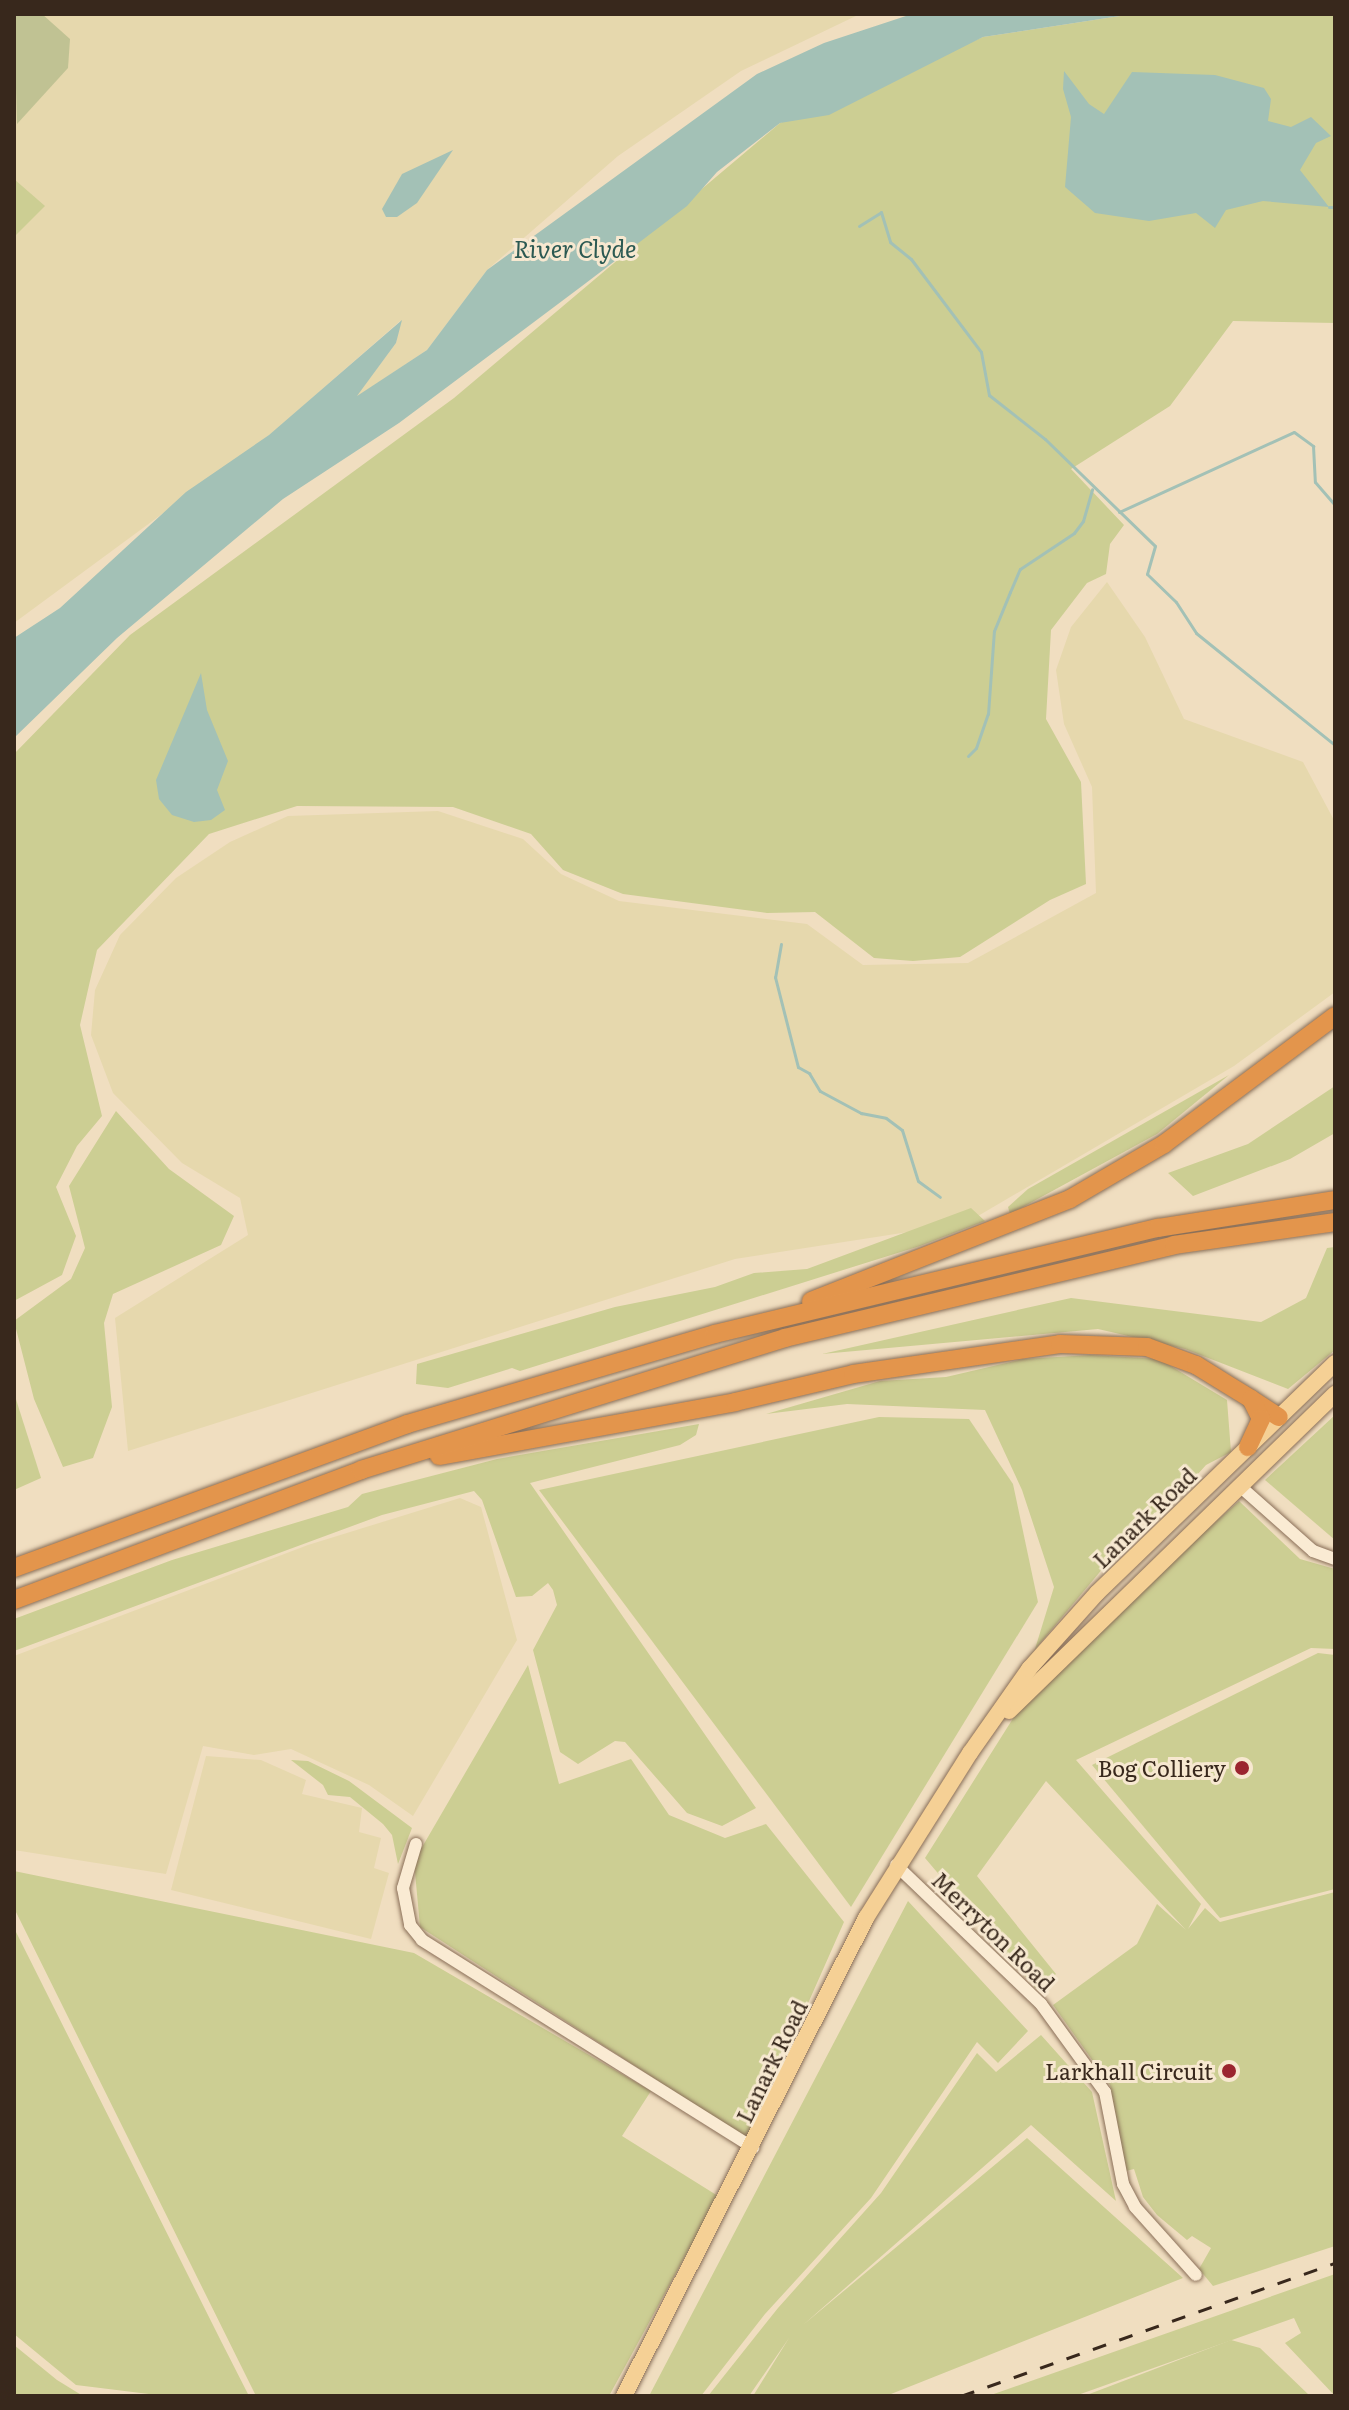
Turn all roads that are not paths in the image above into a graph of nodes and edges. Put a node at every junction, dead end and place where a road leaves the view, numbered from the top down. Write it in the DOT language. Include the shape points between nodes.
graph roads {
  1 [pos="1335,1016"];
  2 [pos="1335,1200"];
  3 [pos="1335,1222"];
  4 [pos="737,1328"];
  5 [pos="1335,1363"];
  6 [pos="1335,1387"];
  7 [pos="1335,1394"];
  8 [pos="1251,1399"];
  9 [pos="1279,1417"];
  10 [pos="1242,1454"];
  11 [pos="361,1470"];
  12 [pos="1242,1488"];
  13 [pos="1335,1559"];
  14 [pos="14,1568"];
  15 [pos="14,1600"];
  16 [pos="970,1753"];
  17 [pos="416,1844"];
  18 [pos="896,1865"];
  19 [pos="753,2148"];
  20 [pos="1196,2275"];
  21 [pos="624,2396"];
  1 -- 4 [label="highway" via="1164,1144 1070,1199"];
  2 -- 4 [label="highway" via="1158,1228"];
  3 -- 11 [label="highway" via="1174,1245 785,1338"];
  4 -- 14 [label="highway" via="407,1424"];
  5 -- 9 [label="main road, Lanark Road"];
  6 -- 9 [label="main road" via="1297,1420"];
  7 -- 12 [label="main road, Lanark Road"];
  8 -- 9 [label="highway"];
  8 -- 10 [label="highway" via="1261,1419"];
  8 -- 11 [label="highway" via="1196,1365 1147,1347 1060,1344 853,1374 735,1402"];
  9 -- 10 [label="main road, Lanark Road"];
  10 -- 12 [label="main road"];
  10 -- 16 [label="main road, Lanark Road" via="1097,1593 1029,1669"];
  11 -- 15 [label="highway"];
  12 -- 13 [label="street" via="1313,1551"];
  12 -- 16 [label="main road, Lanark Road" via="1036,1682"];
  16 -- 18 [label="main road, Lanark Road"];
  17 -- 19 [label="street" via="403,1888 410,1925 422,1940"];
  18 -- 19 [label="main road, Lanark Road"];
  18 -- 20 [label="street, Merryton Road" via="1010,1970 1050,2016 1105,2092 1123,2184 1135,2207"];
  19 -- 21 [label="main road, Lanark Road"];
}
